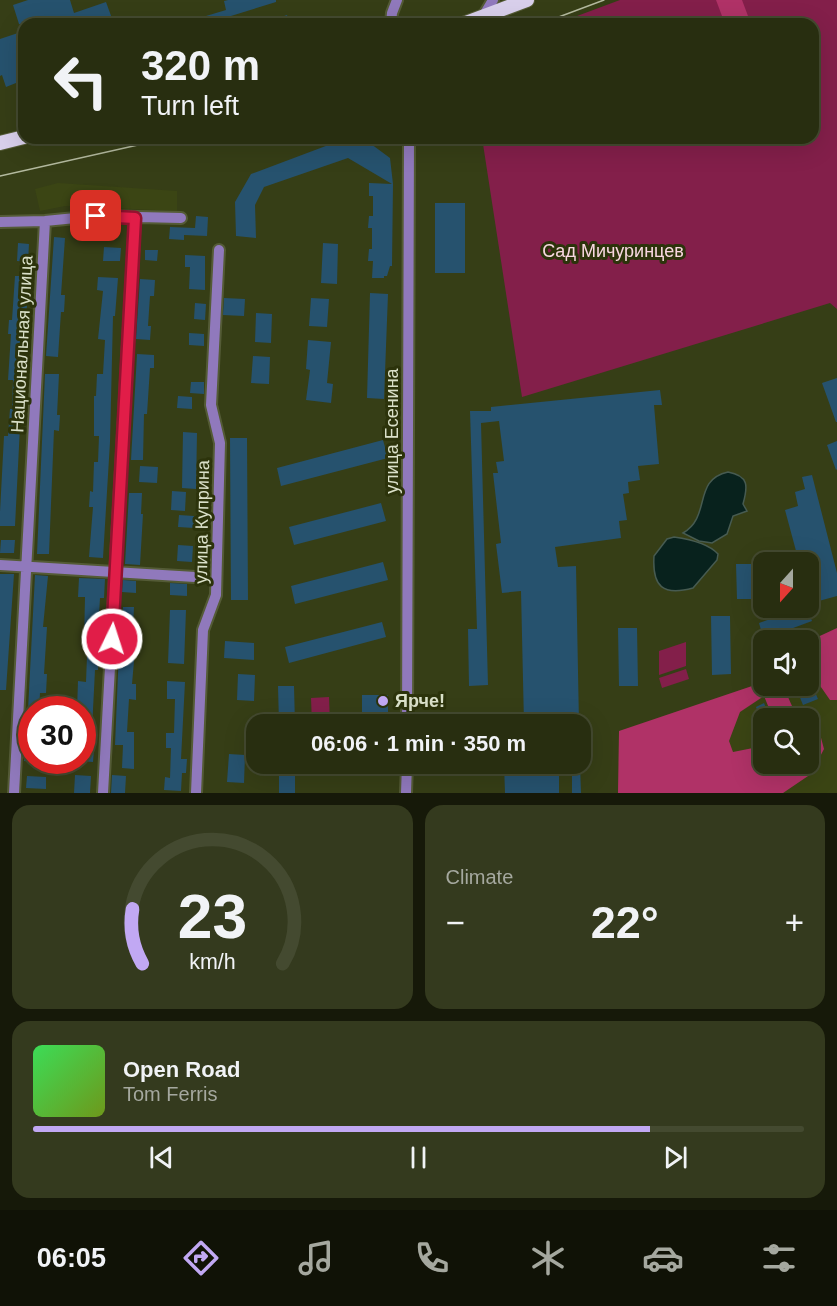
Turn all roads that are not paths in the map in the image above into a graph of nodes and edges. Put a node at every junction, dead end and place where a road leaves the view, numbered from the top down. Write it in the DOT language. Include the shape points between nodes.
graph roads {
  1 [pos="398,0"];
  2 [pos="493,0"];
  3 [pos="527,0"];
  4 [pos="484,15"];
  5 [pos="392,18"];
  6 [pos="477,18"];
  7 [pos="18,138"];
  8 [pos="0,143"];
  9 [pos="409,144"];
  10 [pos="135,218"];
  11 [pos="181,218"];
  12 [pos="45,221"];
  13 [pos="0,222"];
  14 [pos="219,250"];
  15 [pos="0,565"];
  16 [pos="25,566"];
  17 [pos="116,572"];
  18 [pos="195,577"];
  19 [pos="407,714"];
  20 [pos="406,774"];
  21 [pos="14,793"];
  22 [pos="103,793"];
  23 [pos="196,793"];
  24 [pos="406,793"];
  1 -- 5 [label="street"];
  2 -- 4 [label="street"];
  3 -- 4 [label="main road"];
  4 -- 6 [label="main road"];
  7 -- 8 [label="main road"];
  9 -- 19 [label="street, улица Есенина"];
  10 -- 11 [label="street"];
  10 -- 12 [label="street" via="96,216"];
  10 -- 17 [label="street"];
  12 -- 13 [label="street"];
  12 -- 16 [label="street, Национальная улица"];
  14 -- 23 [label="street, улица Куприна" via="211,405 220,443 216,595 203,630"];
  15 -- 16 [label="street"];
  16 -- 17 [label="street"];
  16 -- 21 [label="street, Национальная улица"];
  17 -- 18 [label="street"];
  17 -- 22 [label="street"];
  20 -- 24 [label="street"];
}
